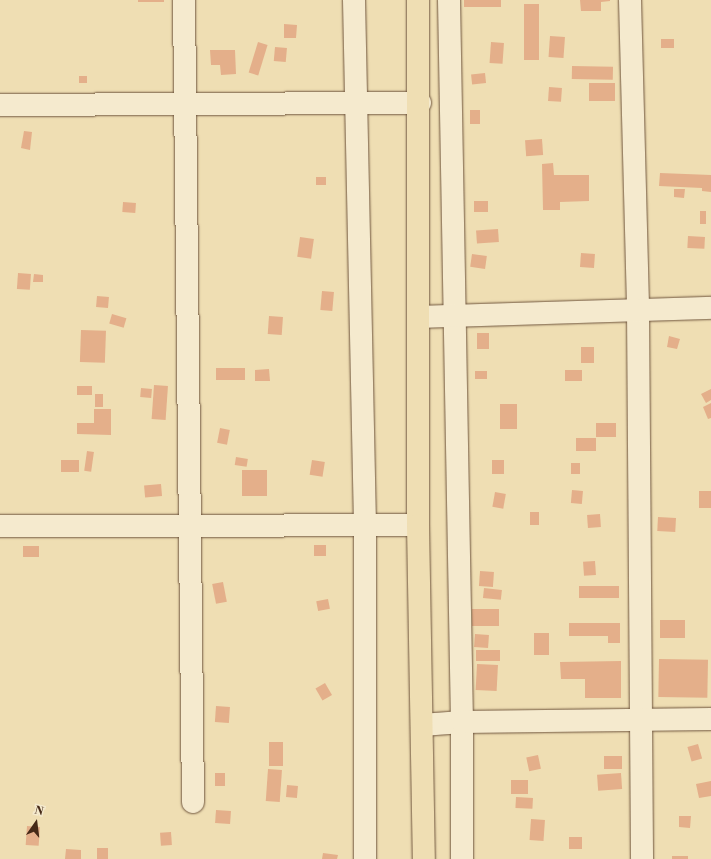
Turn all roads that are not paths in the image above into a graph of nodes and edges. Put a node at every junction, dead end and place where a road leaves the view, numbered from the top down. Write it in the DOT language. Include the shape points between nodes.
graph roads {
  1 [pos="184,0"];
  2 [pos="354,0"];
  3 [pos="418,0"];
  4 [pos="449,0"];
  5 [pos="630,0"];
  6 [pos="183,103"];
  7 [pos="355,103"];
  8 [pos="420,103"];
  9 [pos="0,105"];
  10 [pos="711,308"];
  11 [pos="638,309"];
  12 [pos="454,316"];
  13 [pos="420,317"];
  14 [pos="418,524"];
  15 [pos="190,525"];
  16 [pos="365,525"];
  17 [pos="0,526"];
  18 [pos="711,719"];
  19 [pos="640,721"];
  20 [pos="462,722"];
  21 [pos="422,725"];
  22 [pos="193,802"];
  23 [pos="365,859"];
  24 [pos="424,859"];
  25 [pos="462,859"];
  26 [pos="642,859"];
  1 -- 6 [label="street"];
  2 -- 7 [label="street"];
  3 -- 8 [label="main road"];
  4 -- 12 [label="street"];
  5 -- 11 [label="street"];
  6 -- 7 [label="street"];
  6 -- 9 [label="street"];
  6 -- 15 [label="street"];
  7 -- 8 [label="street"];
  7 -- 16 [label="street"];
  8 -- 13 [label="main road"];
  10 -- 11 [label="street"];
  11 -- 12 [label="street"];
  11 -- 19 [label="street"];
  12 -- 13 [label="street"];
  12 -- 20 [label="street"];
  13 -- 14 [label="main road"];
  14 -- 16 [label="street"];
  14 -- 21 [label="main road"];
  15 -- 16 [label="street"];
  15 -- 17 [label="street"];
  15 -- 22 [label="street"];
  16 -- 23 [label="street"];
  18 -- 19 [label="street"];
  19 -- 20 [label="street"];
  19 -- 26 [label="street"];
  20 -- 21 [label="street"];
  20 -- 25 [label="street"];
  21 -- 24 [label="main road"];
}
